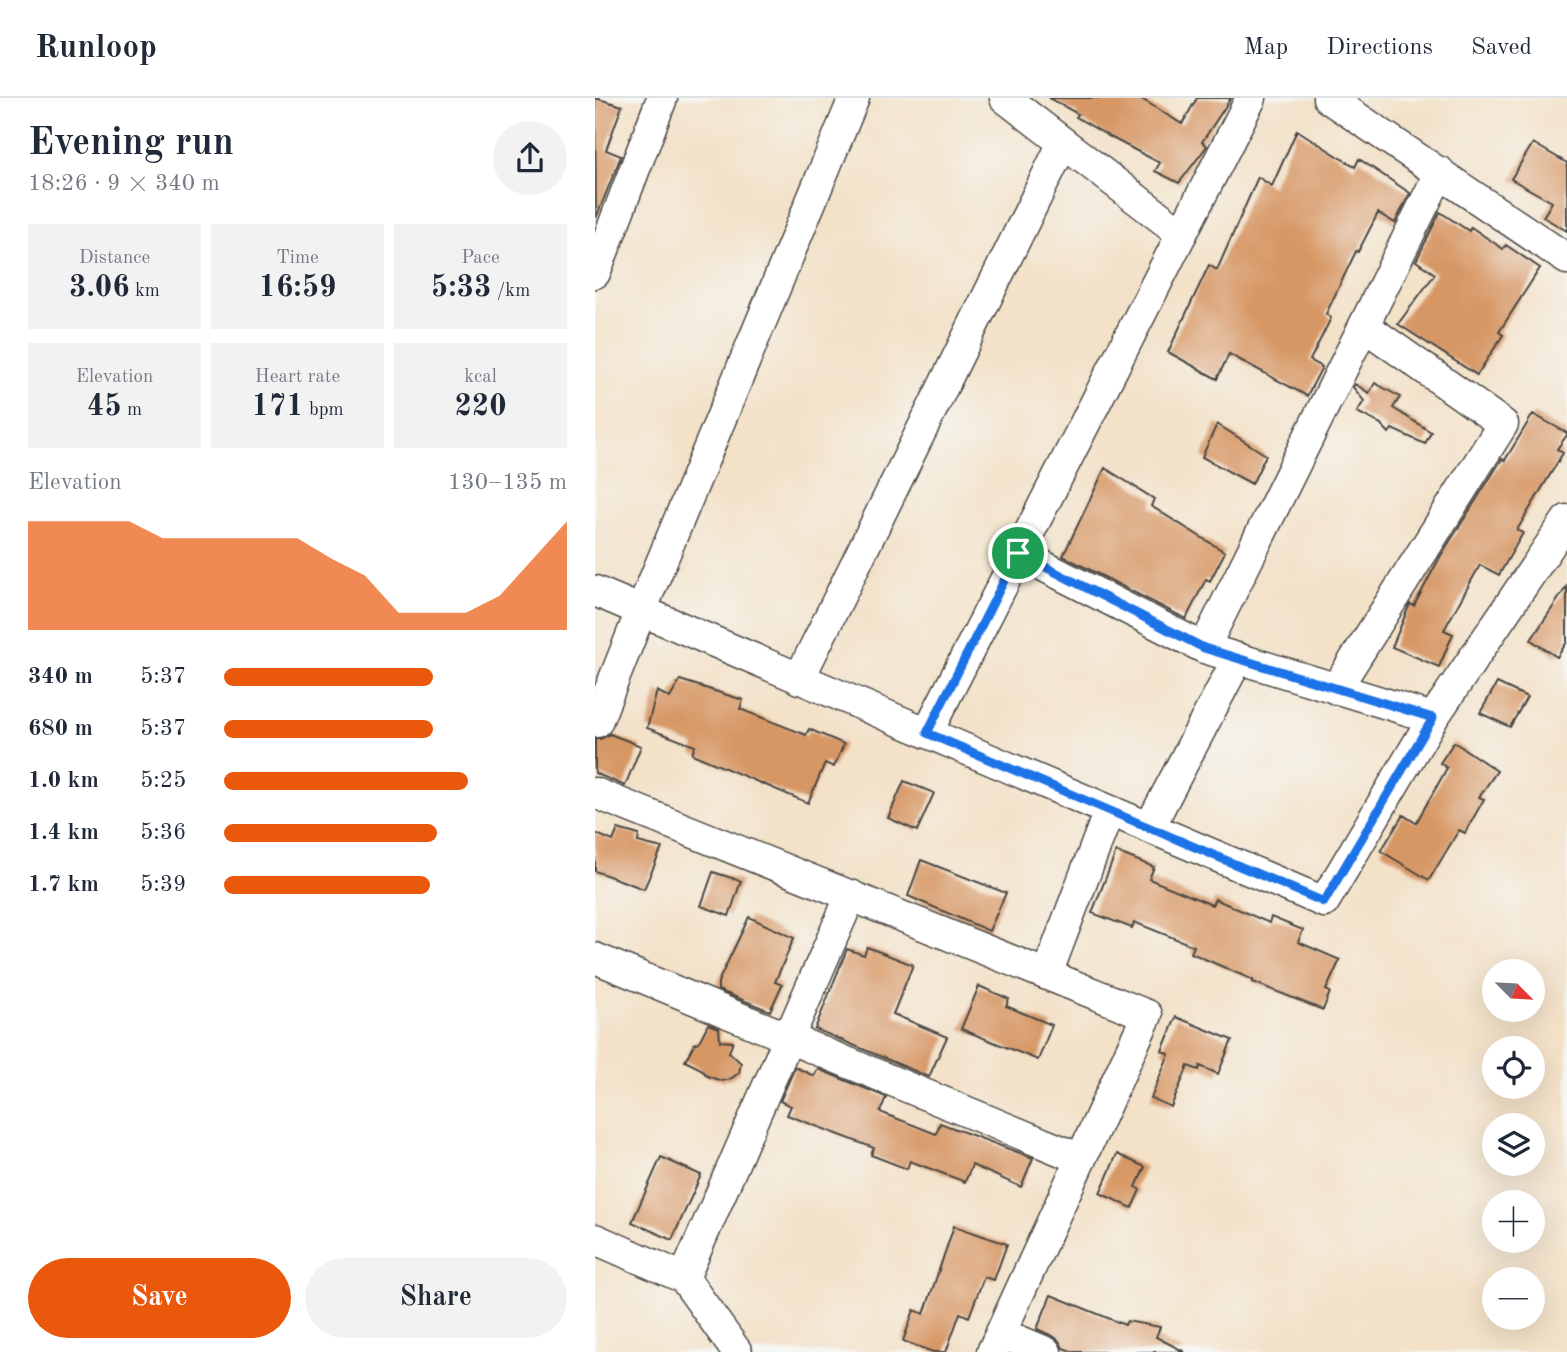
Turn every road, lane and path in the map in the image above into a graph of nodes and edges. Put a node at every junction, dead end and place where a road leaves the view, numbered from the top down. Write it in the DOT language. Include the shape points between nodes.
graph roads {
  1 [pos="662,98"];
  2 [pos="854,98"];
  3 [pos="1005,98"];
  4 [pos="1251,98"];
  5 [pos="1328,98"];
  6 [pos="1063,143"];
  7 [pos="1440,172"];
  8 [pos="1182,234"];
  9 [pos="1567,259"];
  10 [pos="595,273"];
  11 [pos="1364,326"];
  12 [pos="1567,520"];
  13 [pos="1018,553"];
  14 [pos="595,592"];
  15 [pos="641,611"];
  16 [pos="1204,648"];
  17 [pos="1238,658"];
  18 [pos="799,679"];
  19 [pos="1336,689"];
  20 [pos="1433,718"];
  21 [pos="597,722"];
  22 [pos="927,733"];
  23 [pos="595,793"];
  24 [pos="1109,811"];
  25 [pos="1149,828"];
  26 [pos="851,895"];
  27 [pos="595,958"];
  28 [pos="1047,974"];
  29 [pos="789,1038"];
  30 [pos="1081,1159"];
  31 [pos="595,1239"];
  32 [pos="684,1278"];
  33 [pos="996,1342"];
  34 [pos="737,1352"];
  35 [pos="1046,1352"];
  1 -- 10 [label="street"];
  2 -- 15 [label="street"];
  3 -- 6 [label="street"];
  4 -- 8 [label="street"];
  5 -- 7 [label="street"];
  6 -- 8 [label="street"];
  6 -- 18 [label="street"];
  7 -- 9 [label="street"];
  7 -- 11 [label="street"];
  8 -- 13 [label="street"];
  11 -- 16 [label="street"];
  11 -- 19 [label="street" via="1503,424"];
  12 -- 20 [label="street"];
  13 -- 16 [label="street"];
  13 -- 22 [label="street"];
  14 -- 15 [label="street"];
  15 -- 18 [label="street"];
  15 -- 21 [label="street"];
  16 -- 17 [label="street"];
  17 -- 19 [label="street"];
  17 -- 25 [label="street"];
  18 -- 22 [label="street"];
  19 -- 20 [label="street"];
  20 -- 25 [label="street" via="1324,902"];
  22 -- 24 [label="street"];
  23 -- 26 [label="street"];
  24 -- 25 [label="street"];
  24 -- 28 [label="street"];
  26 -- 28 [label="street"];
  26 -- 29 [label="street"];
  27 -- 29 [label="street"];
  28 -- 30 [label="street" via="1147,1015"];
  29 -- 30 [label="street"];
  29 -- 32 [label="street"];
  30 -- 33 [label="street"];
  31 -- 32 [label="street"];
  32 -- 34 [label="street"];
  33 -- 35 [label="street"];
}
